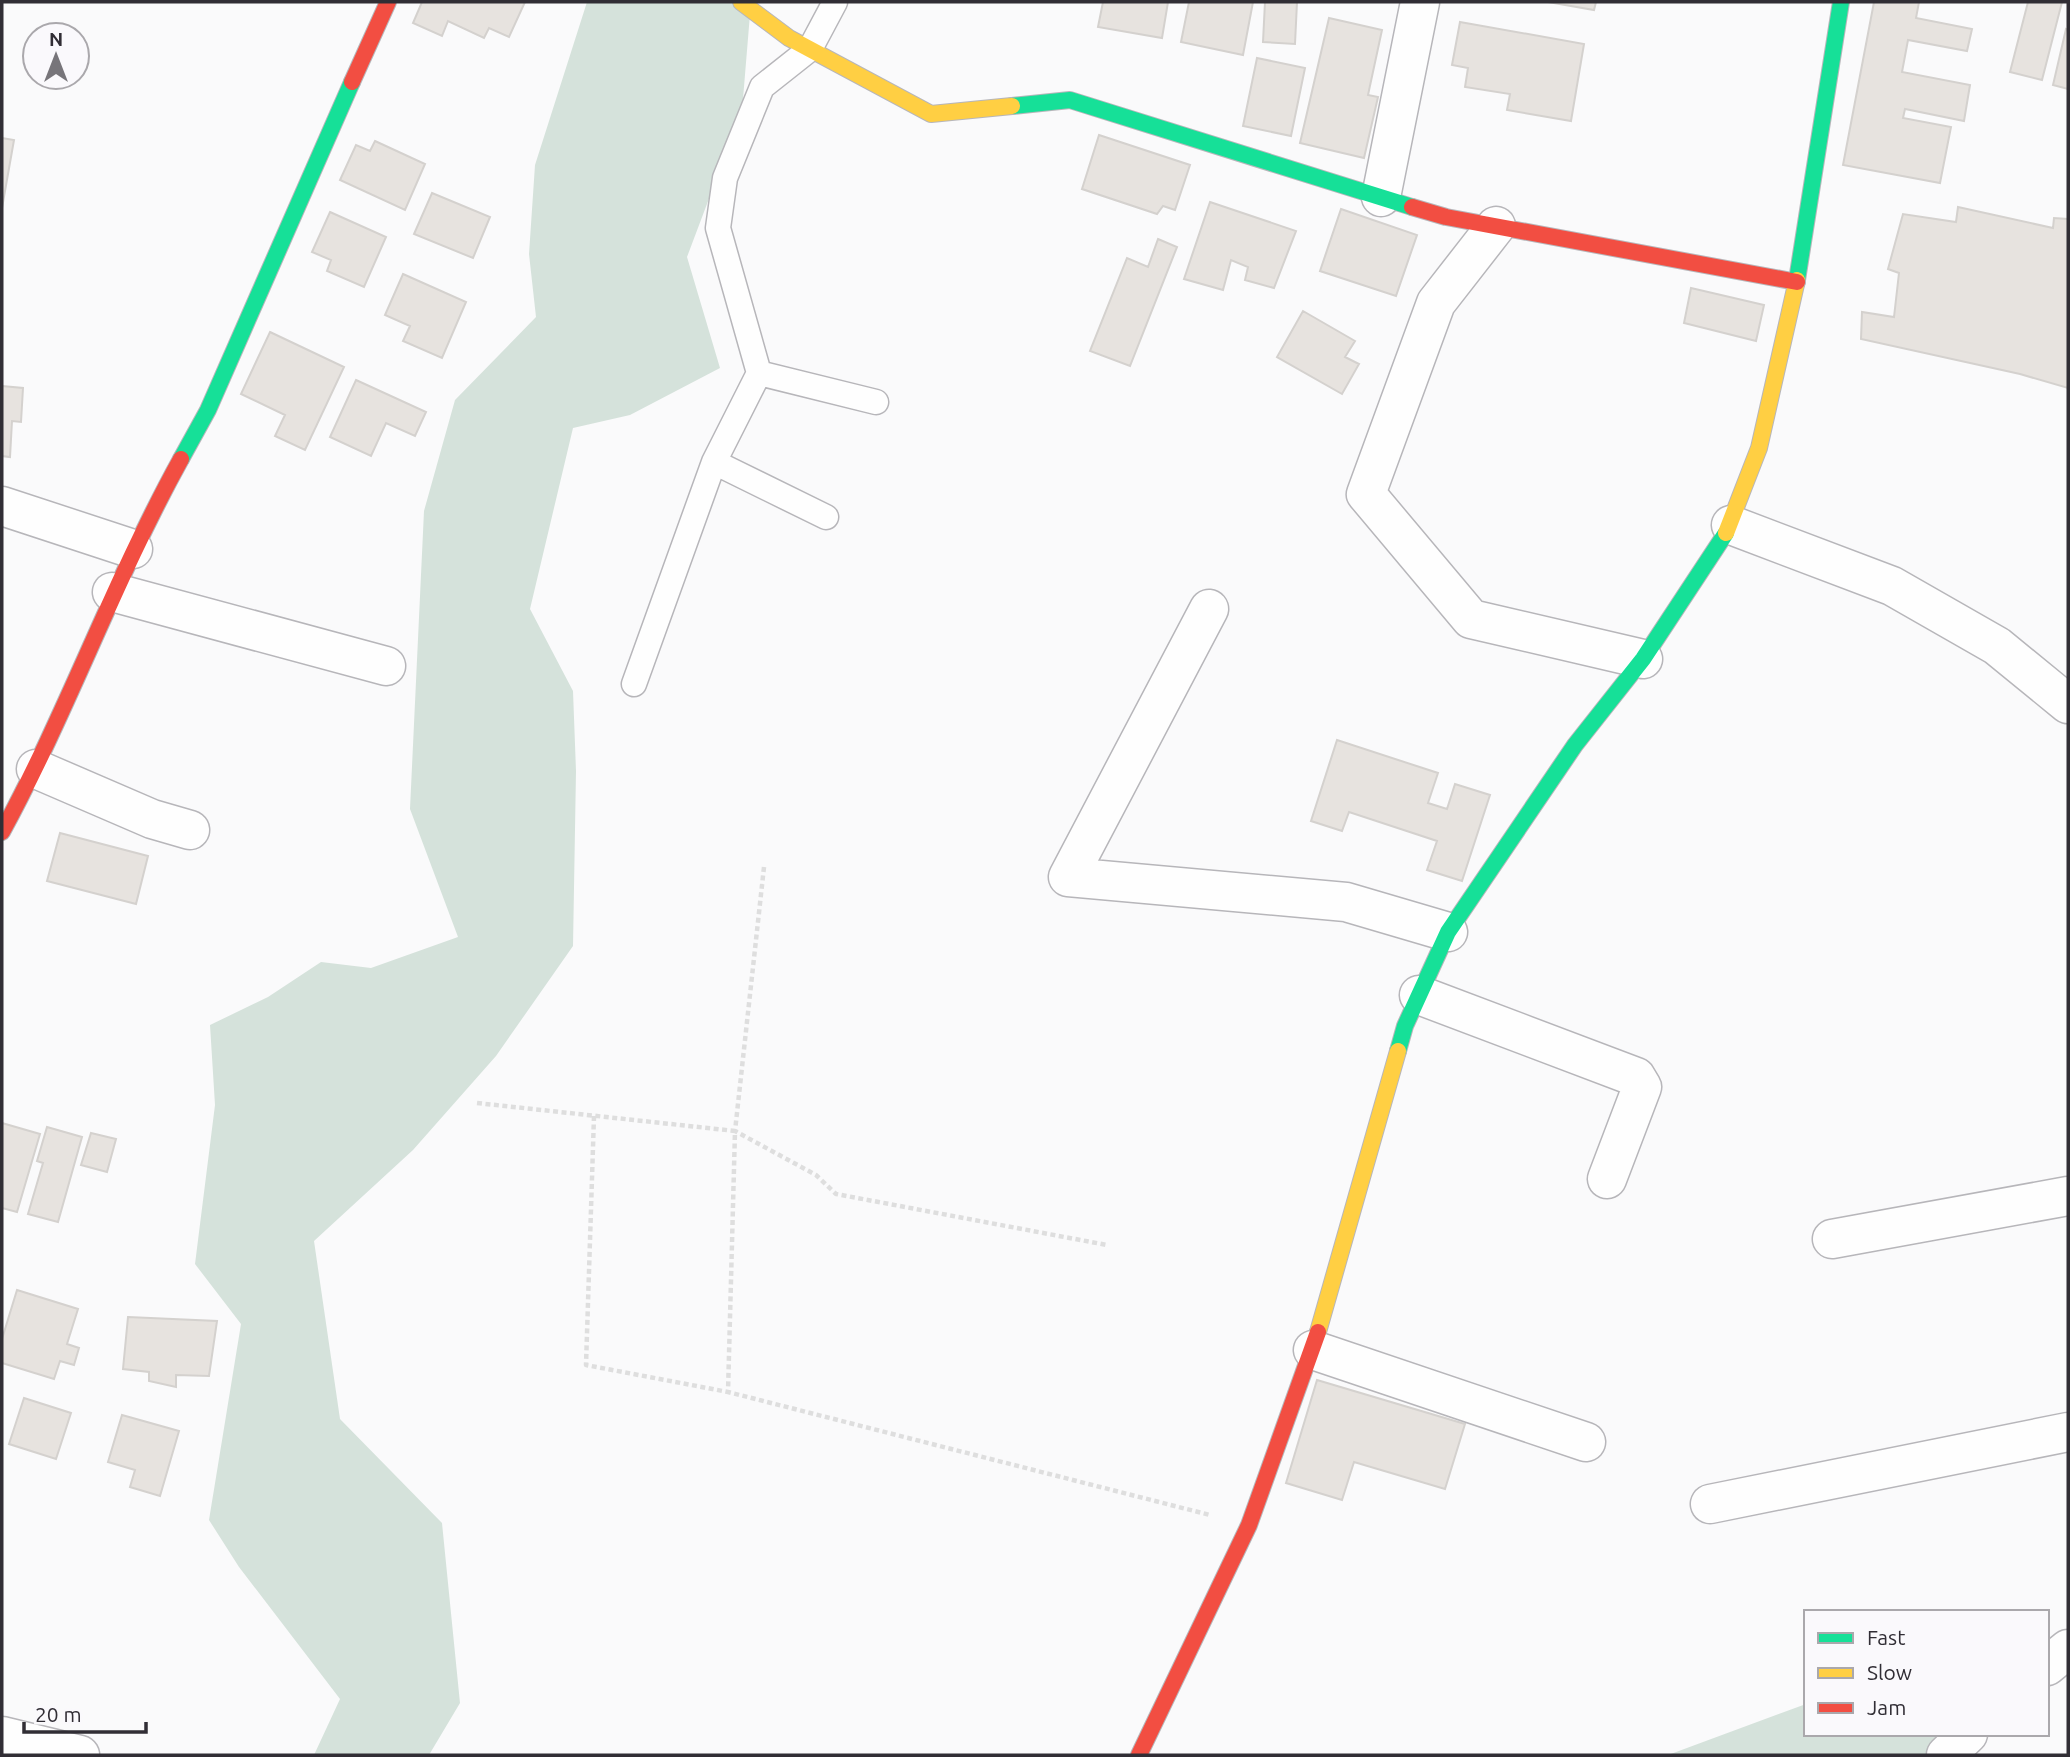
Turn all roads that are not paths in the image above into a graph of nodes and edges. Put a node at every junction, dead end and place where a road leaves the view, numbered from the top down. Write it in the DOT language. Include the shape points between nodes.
graph roads {
  1 [pos="388,2"];
  2 [pos="741,2"];
  3 [pos="835,2"];
  4 [pos="1420,2"];
  5 [pos="1841,2"];
  6 [pos="810,49"];
  7 [pos="1381,197"];
  8 [pos="1496,226"];
  9 [pos="1797,282"];
  10 [pos="759,373"];
  11 [pos="876,402"];
  12 [pos="714,461"];
  13 [pos="2,506"];
  14 [pos="826,517"];
  15 [pos="1731,525"];
  16 [pos="133,549"];
  17 [pos="112,592"];
  18 [pos="1209,609"];
  19 [pos="1643,659"];
  20 [pos="386,666"];
  21 [pos="634,684"];
  22 [pos="2068,704"];
  23 [pos="36,769"];
  24 [pos="190,830"];
  25 [pos="2,832"];
  26 [pos="1448,932"];
  27 [pos="1419,995"];
  28 [pos="1607,1180"];
  29 [pos="2068,1196"];
  30 [pos="1832,1239"];
  31 [pos="1313,1350"];
  32 [pos="2068,1432"];
  33 [pos="1586,1442"];
  34 [pos="1710,1504"];
  35 [pos="2068,1649"];
  36 [pos="2049,1664"];
  37 [pos="1966,1736"];
  38 [pos="2,1737"];
  39 [pos="80,1755"];
  40 [pos="1139,1755"];
  41 [pos="1946,1755"];
  1 -- 16 [label="street" via="208,410"];
  2 -- 6 [label="street"];
  3 -- 6 [label="lane"];
  4 -- 7 [label="street"];
  5 -- 9 [label="street"];
  6 -- 7 [label="street" via="931,114 1070,100"];
  6 -- 10 [label="lane" via="762,87 741,131 721,203 718,228"];
  7 -- 8 [label="street"];
  8 -- 9 [label="street"];
  8 -- 19 [label="street" via="1436,303 1366,494 1471,619"];
  9 -- 15 [label="street" via="1759,448"];
  10 -- 11 [label="lane"];
  10 -- 12 [label="lane"];
  12 -- 14 [label="lane"];
  12 -- 21 [label="lane"];
  13 -- 16 [label="street"];
  15 -- 19 [label="street"];
  15 -- 22 [label="street" via="1892,586 1997,646"];
  16 -- 17 [label="street"];
  17 -- 20 [label="street"];
  17 -- 23 [label="street"];
  18 -- 26 [label="street" via="1068,877 1346,902"];
  19 -- 26 [label="street" via="1576,745"];
  23 -- 24 [label="street" via="152,819"];
  23 -- 25 [label="street"];
  26 -- 27 [label="street"];
  27 -- 28 [label="street" via="1636,1077 1642,1087"];
  27 -- 31 [label="street" via="1405,1026"];
  29 -- 30 [label="street"];
  31 -- 33 [label="street"];
  31 -- 40 [label="street" via="1249,1525"];
  32 -- 34 [label="street"];
  35 -- 36 [label="street"];
  37 -- 41 [label="street"];
  38 -- 39 [label="street"];
}
